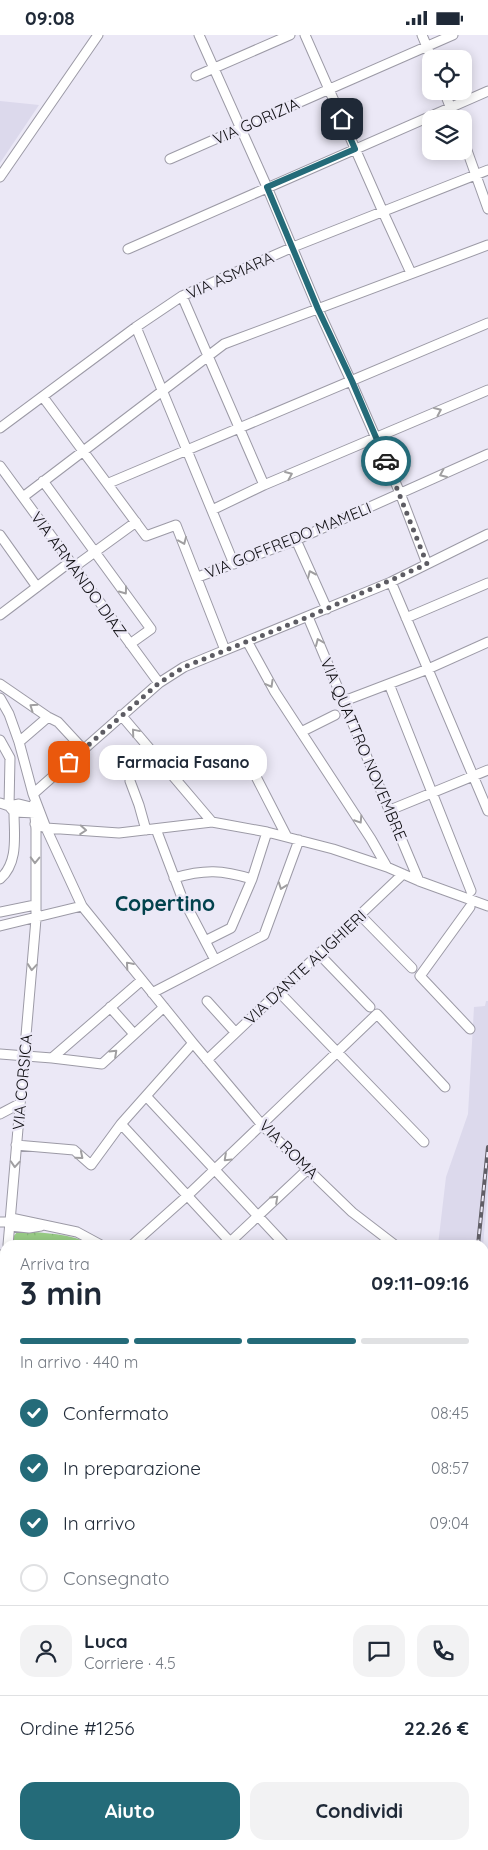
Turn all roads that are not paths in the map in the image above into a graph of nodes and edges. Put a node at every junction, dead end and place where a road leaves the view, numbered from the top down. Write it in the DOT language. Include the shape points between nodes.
graph roads {
  1 [pos="98,35"];
  2 [pos="199,35"];
  3 [pos="290,35"];
  4 [pos="305,35"];
  5 [pos="422,35"];
  6 [pos="453,35"];
  7 [pos="427,46"];
  8 [pos="429,50"];
  9 [pos="215,68"];
  10 [pos="196,76"];
  11 [pos="328,89"];
  12 [pos="488,91"];
  13 [pos="448,100"];
  14 [pos="451,108"];
  15 [pos="240,129"];
  16 [pos="355,149"];
  17 [pos="170,159"];
  18 [pos="471,160"];
  19 [pos="488,170"];
  20 [pos="476,175"];
  21 [pos="0,177"];
  22 [pos="267,187"];
  23 [pos="488,209"];
  24 [pos="383,212"];
  25 [pos="488,245"];
  26 [pos="293,247"];
  27 [pos="128,249"];
  28 [pos="411,273"];
  29 [pos="182,296"];
  30 [pos="318,309"];
  31 [pos="488,323"];
  32 [pos="136,327"];
  33 [pos="208,355"];
  34 [pos="352,381"];
  35 [pos="488,390"];
  36 [pos="162,391"];
  37 [pos="43,397"];
  38 [pos="238,428"];
  39 [pos="0,429"];
  40 [pos="376,438"];
  41 [pos="82,450"];
  42 [pos="186,450"];
  43 [pos="488,454"];
  44 [pos="0,466"];
  45 [pos="43,481"];
  46 [pos="108,483"];
  47 [pos="264,485"];
  48 [pos="400,493"];
  49 [pos="23,497"];
  50 [pos="212,510"];
  51 [pos="136,522"];
  52 [pos="488,534"];
  53 [pos="0,535"];
  54 [pos="296,539"];
  55 [pos="95,551"];
  56 [pos="234,564"];
  57 [pos="427,564"];
  58 [pos="72,565"];
  59 [pos="198,577"];
  60 [pos="391,581"];
  61 [pos="488,583"];
  62 [pos="37,587"];
  63 [pos="327,609"];
  64 [pos="0,615"];
  65 [pos="308,617"];
  66 [pos="406,617"];
  67 [pos="247,641"];
  68 [pos="488,642"];
  69 [pos="130,644"];
  70 [pos="225,650"];
  71 [pos="428,669"];
  72 [pos="159,683"];
  73 [pos="389,683"];
  74 [pos="0,684"];
  75 [pos="16,695"];
  76 [pos="1,700"];
  77 [pos="344,701"];
  78 [pos="121,715"];
  79 [pos="335,715"];
  80 [pos="48,717"];
  81 [pos="301,732"];
  82 [pos="0,740"];
  83 [pos="19,742"];
  84 [pos="83,749"];
  85 [pos="250,765"];
  86 [pos="488,769"];
  87 [pos="474,776"];
  88 [pos="130,781"];
  89 [pos="431,793"];
  90 [pos="33,794"];
  91 [pos="0,803"];
  92 [pos="12,809"];
  93 [pos="390,810"];
  94 [pos="36,811"];
  95 [pos="488,811"];
  96 [pos="212,822"];
  97 [pos="36,829"];
  98 [pos="156,829"];
  99 [pos="146,830"];
  100 [pos="47,831"];
  101 [pos="267,832"];
  102 [pos="287,837"];
  103 [pos="299,840"];
  104 [pos="387,867"];
  105 [pos="403,874"];
  106 [pos="174,878"];
  107 [pos="0,879"];
  108 [pos="252,879"];
  109 [pos="419,881"];
  110 [pos="471,891"];
  111 [pos="35,905"];
  112 [pos="82,906"];
  113 [pos="488,906"];
  114 [pos="470,907"];
  115 [pos="0,912"];
  116 [pos="360,915"];
  117 [pos="36,919"];
  118 [pos="0,926"];
  119 [pos="205,941"];
  120 [pos="318,953"];
  121 [pos="215,961"];
  122 [pos="412,968"];
  123 [pos="142,980"];
  124 [pos="278,991"];
  125 [pos="152,993"];
  126 [pos="207,1001"];
  127 [pos="110,1007"];
  128 [pos="164,1007"];
  129 [pos="370,1007"];
  130 [pos="470,1029"];
  131 [pos="235,1033"];
  132 [pos="134,1034"];
  133 [pos="193,1043"];
  134 [pos="337,1053"];
  135 [pos="0,1054"];
  136 [pos="24,1056"];
  137 [pos="52,1058"];
  138 [pos="207,1060"];
  139 [pos="445,1087"];
  140 [pos="146,1096"];
  141 [pos="19,1104"];
  142 [pos="0,1114"];
  143 [pos="121,1124"];
  144 [pos="262,1125"];
  145 [pos="424,1142"];
  146 [pos="16,1145"];
  147 [pos="308,1169"];
  148 [pos="214,1170"];
  149 [pos="187,1196"];
  150 [pos="257,1216"];
  151 [pos="0,1222"];
  152 [pos="10,1222"];
  153 [pos="8,1240"];
  154 [pos="92,1240"];
  155 [pos="138,1240"];
  156 [pos="226,1240"];
  157 [pos="234,1240"];
  158 [pos="280,1240"];
  159 [pos="388,1240"];
  160 [pos="0,1333"];
  161 [pos="0,1339"];
  1 -- 21 [label="street"];
  2 -- 9 [label="street"];
  3 -- 9 [label="street"];
  4 -- 11 [label="street"];
  5 -- 7 [label="street"];
  6 -- 7 [label="street, VIA GORIZIA"];
  7 -- 8 [label="street"];
  7 -- 11 [label="street, VIA GORIZIA"];
  9 -- 10 [label="street"];
  9 -- 15 [label="street"];
  11 -- 15 [label="street, VIA GORIZIA"];
  11 -- 16 [label="street"];
  12 -- 14 [label="street"];
  13 -- 14 [label="street"];
  14 -- 16 [label="street"];
  15 -- 17 [label="street, VIA GORIZIA"];
  15 -- 22 [label="street"];
  16 -- 22 [label="street"];
  16 -- 24 [label="street"];
  18 -- 20 [label="street"];
  19 -- 20 [label="street, VIA ASMARA"];
  20 -- 23 [label="street"];
  20 -- 24 [label="street, VIA ASMARA"];
  22 -- 26 [label="street"];
  22 -- 27 [label="street"];
  24 -- 26 [label="street, VIA ASMARA"];
  24 -- 28 [label="street"];
  25 -- 28 [label="street"];
  26 -- 29 [label="street, VIA ASMARA"];
  26 -- 30 [label="street"];
  28 -- 30 [label="street"];
  29 -- 32 [label="street, VIA ASMARA"];
  29 -- 33 [label="street"];
  30 -- 33 [label="street" via="224,344"];
  30 -- 34 [label="street"];
  31 -- 34 [label="street"];
  32 -- 36 [label="street"];
  32 -- 37 [label="street, VIA ASMARA"];
  33 -- 36 [label="street"];
  33 -- 38 [label="street"];
  34 -- 38 [label="street"];
  34 -- 40 [label="street"];
  40 -- 35 [label="street, one-way"];
  36 -- 41 [label="street"];
  36 -- 42 [label="street"];
  37 -- 39 [label="street, VIA ASMARA"];
  37 -- 41 [label="street"];
  38 -- 42 [label="street"];
  38 -- 47 [label="street"];
  47 -- 40 [label="street, one-way"];
  40 -- 48 [label="street"];
  41 -- 45 [label="street"];
  41 -- 46 [label="street"];
  42 -- 46 [label="street"];
  42 -- 50 [label="street"];
  43 -- 48 [label="street, VIA GOFFREDO MAMELI, one-way"];
  44 -- 49 [label="street, VIA ARMANDO DIAZ"];
  45 -- 49 [label="street"];
  45 -- 55 [label="street"];
  46 -- 51 [label="street"];
  47 -- 50 [label="street"];
  48 -- 54 [label="street, VIA GOFFREDO MAMELI"];
  48 -- 57 [label="street"];
  49 -- 58 [label="street, VIA ARMANDO DIAZ"];
  50 -- 56 [label="street"];
  51 -- 55 [label="street"];
  51 -- 59 [label="street, one-way" via="146,536 176,525"];
  52 -- 57 [label="street"];
  53 -- 62 [label="street"];
  54 -- 56 [label="street, VIA GOFFREDO MAMELI"];
  63 -- 54 [label="street, one-way"];
  55 -- 58 [label="street"];
  55 -- 69 [label="street, one-way" via="151,629"];
  56 -- 59 [label="street, VIA GOFFREDO MAMELI"];
  57 -- 60 [label="street"];
  58 -- 62 [label="street"];
  58 -- 69 [label="street, VIA ARMANDO DIAZ"];
  59 -- 70 [label="street"];
  60 -- 63 [label="street"];
  60 -- 66 [label="street"];
  61 -- 66 [label="street"];
  62 -- 64 [label="street"];
  63 -- 65 [label="street"];
  65 -- 67 [label="street"];
  77 -- 65 [label="street, VIA QUATTRO NOVEMBRE, one-way"];
  66 -- 71 [label="street"];
  67 -- 70 [label="street"];
  67 -- 81 [label="street, one-way"];
  68 -- 71 [label="street"];
  69 -- 72 [label="street, VIA ARMANDO DIAZ"];
  70 -- 72 [label="street" via="184,667"];
  71 -- 73 [label="street"];
  71 -- 87 [label="street"];
  72 -- 78 [label="street"];
  73 -- 77 [label="street"];
  73 -- 89 [label="street"];
  74 -- 75 [label="street"];
  75 -- 76 [label="street"];
  80 -- 75 [label="street, one-way"];
  76 -- 83 [label="street, VIA CORSICA"];
  77 -- 93 [label="street, VIA QUATTRO NOVEMBRE"];
  78 -- 84 [label="street"];
  96 -- 78 [label="street, one-way"];
  79 -- 81 [label="street"];
  80 -- 83 [label="street"];
  80 -- 84 [label="street" via="58,722"];
  81 -- 104 [label="street, one-way"];
  82 -- 92 [label="street" via="10,758"];
  83 -- 90 [label="street, VIA CORSICA"];
  84 -- 90 [label="street"];
  85 -- 102 [label="street"];
  86 -- 87 [label="street"];
  87 -- 89 [label="street"];
  87 -- 95 [label="street"];
  88 -- 99 [label="street"];
  89 -- 93 [label="street"];
  89 -- 110 [label="street"];
  90 -- 94 [label="street, VIA CORSICA"];
  91 -- 92 [label="street"];
  92 -- 94 [label="street" via="19,804"];
  92 -- 107 [label="street" via="14,853 12,862"];
  93 -- 109 [label="street, VIA QUATTRO NOVEMBRE"];
  94 -- 97 [label="street, VIA CORSICA"];
  94 -- 100 [label="street, VIA ROMA"];
  96 -- 98 [label="street"];
  96 -- 101 [label="street"];
  97 -- 100 [label="street"];
  97 -- 111 [label="street, VIA CORSICA, one-way"];
  98 -- 99 [label="street"];
  98 -- 106 [label="street"];
  100 -- 99 [label="street, one-way" via="120,833"];
  100 -- 112 [label="street, VIA ROMA"];
  101 -- 102 [label="street"];
  101 -- 108 [label="street"];
  102 -- 103 [label="street"];
  103 -- 104 [label="street"];
  103 -- 121 [label="street, one-way" via="264,935"];
  104 -- 105 [label="street"];
  105 -- 109 [label="street"];
  105 -- 116 [label="street, VIA DANTE ALIGHIERI"];
  106 -- 108 [label="street" via="195,872 229,872"];
  106 -- 119 [label="street"];
  108 -- 119 [label="street" via="231,928"];
  109 -- 113 [label="street"];
  111 -- 115 [label="street"];
  111 -- 117 [label="street, VIA CORSICA"];
  112 -- 117 [label="street"];
  123 -- 112 [label="street, VIA ROMA, one-way"];
  114 -- 130 [label="street" via="420,976"];
  116 -- 120 [label="street, VIA DANTE ALIGHIERI"];
  116 -- 122 [label="street"];
  117 -- 118 [label="street"];
  117 -- 136 [label="street, VIA CORSICA, one-way"];
  119 -- 121 [label="street"];
  120 -- 124 [label="street, VIA DANTE ALIGHIERI"];
  120 -- 129 [label="street"];
  121 -- 125 [label="street"];
  123 -- 125 [label="street, VIA ROMA"];
  123 -- 127 [label="street"];
  124 -- 131 [label="street, VIA DANTE ALIGHIERI"];
  124 -- 134 [label="street"];
  125 -- 128 [label="street, VIA ROMA"];
  126 -- 131 [label="street"];
  127 -- 132 [label="street"];
  127 -- 137 [label="street"];
  128 -- 132 [label="street"];
  128 -- 133 [label="street, VIA ROMA"];
  131 -- 138 [label="street, VIA DANTE ALIGHIERI"];
  137 -- 132 [label="street, one-way" via="102,1064"];
  133 -- 138 [label="street, VIA ROMA"];
  133 -- 140 [label="street"];
  134 -- 139 [label="street" via="377,1014"];
  134 -- 144 [label="street"];
  134 -- 145 [label="street"];
  135 -- 136 [label="street"];
  136 -- 137 [label="street"];
  136 -- 141 [label="street, VIA CORSICA"];
  138 -- 144 [label="street, VIA ROMA"];
  140 -- 143 [label="street"];
  140 -- 148 [label="street"];
  141 -- 142 [label="street"];
  141 -- 146 [label="street, VIA CORSICA"];
  146 -- 143 [label="street, one-way" via="74,1150 90,1165"];
  143 -- 149 [label="street"];
  144 -- 147 [label="street, VIA ROMA"];
  144 -- 148 [label="street, one-way"];
  146 -- 152 [label="street, VIA CORSICA, one-way"];
  150 -- 147 [label="street, one-way"];
  147 -- 159 [label="street, VIA ROMA" via="352,1212"];
  148 -- 149 [label="street"];
  148 -- 150 [label="street"];
  149 -- 155 [label="street"];
  149 -- 156 [label="street"];
  150 -- 157 [label="street"];
  150 -- 158 [label="street"];
  151 -- 152 [label="street"];
  152 -- 153 [label="street, VIA CORSICA"];
  152 -- 154 [label="street" via="78,1232"];
  160 -- 161 [label="street"];
}
